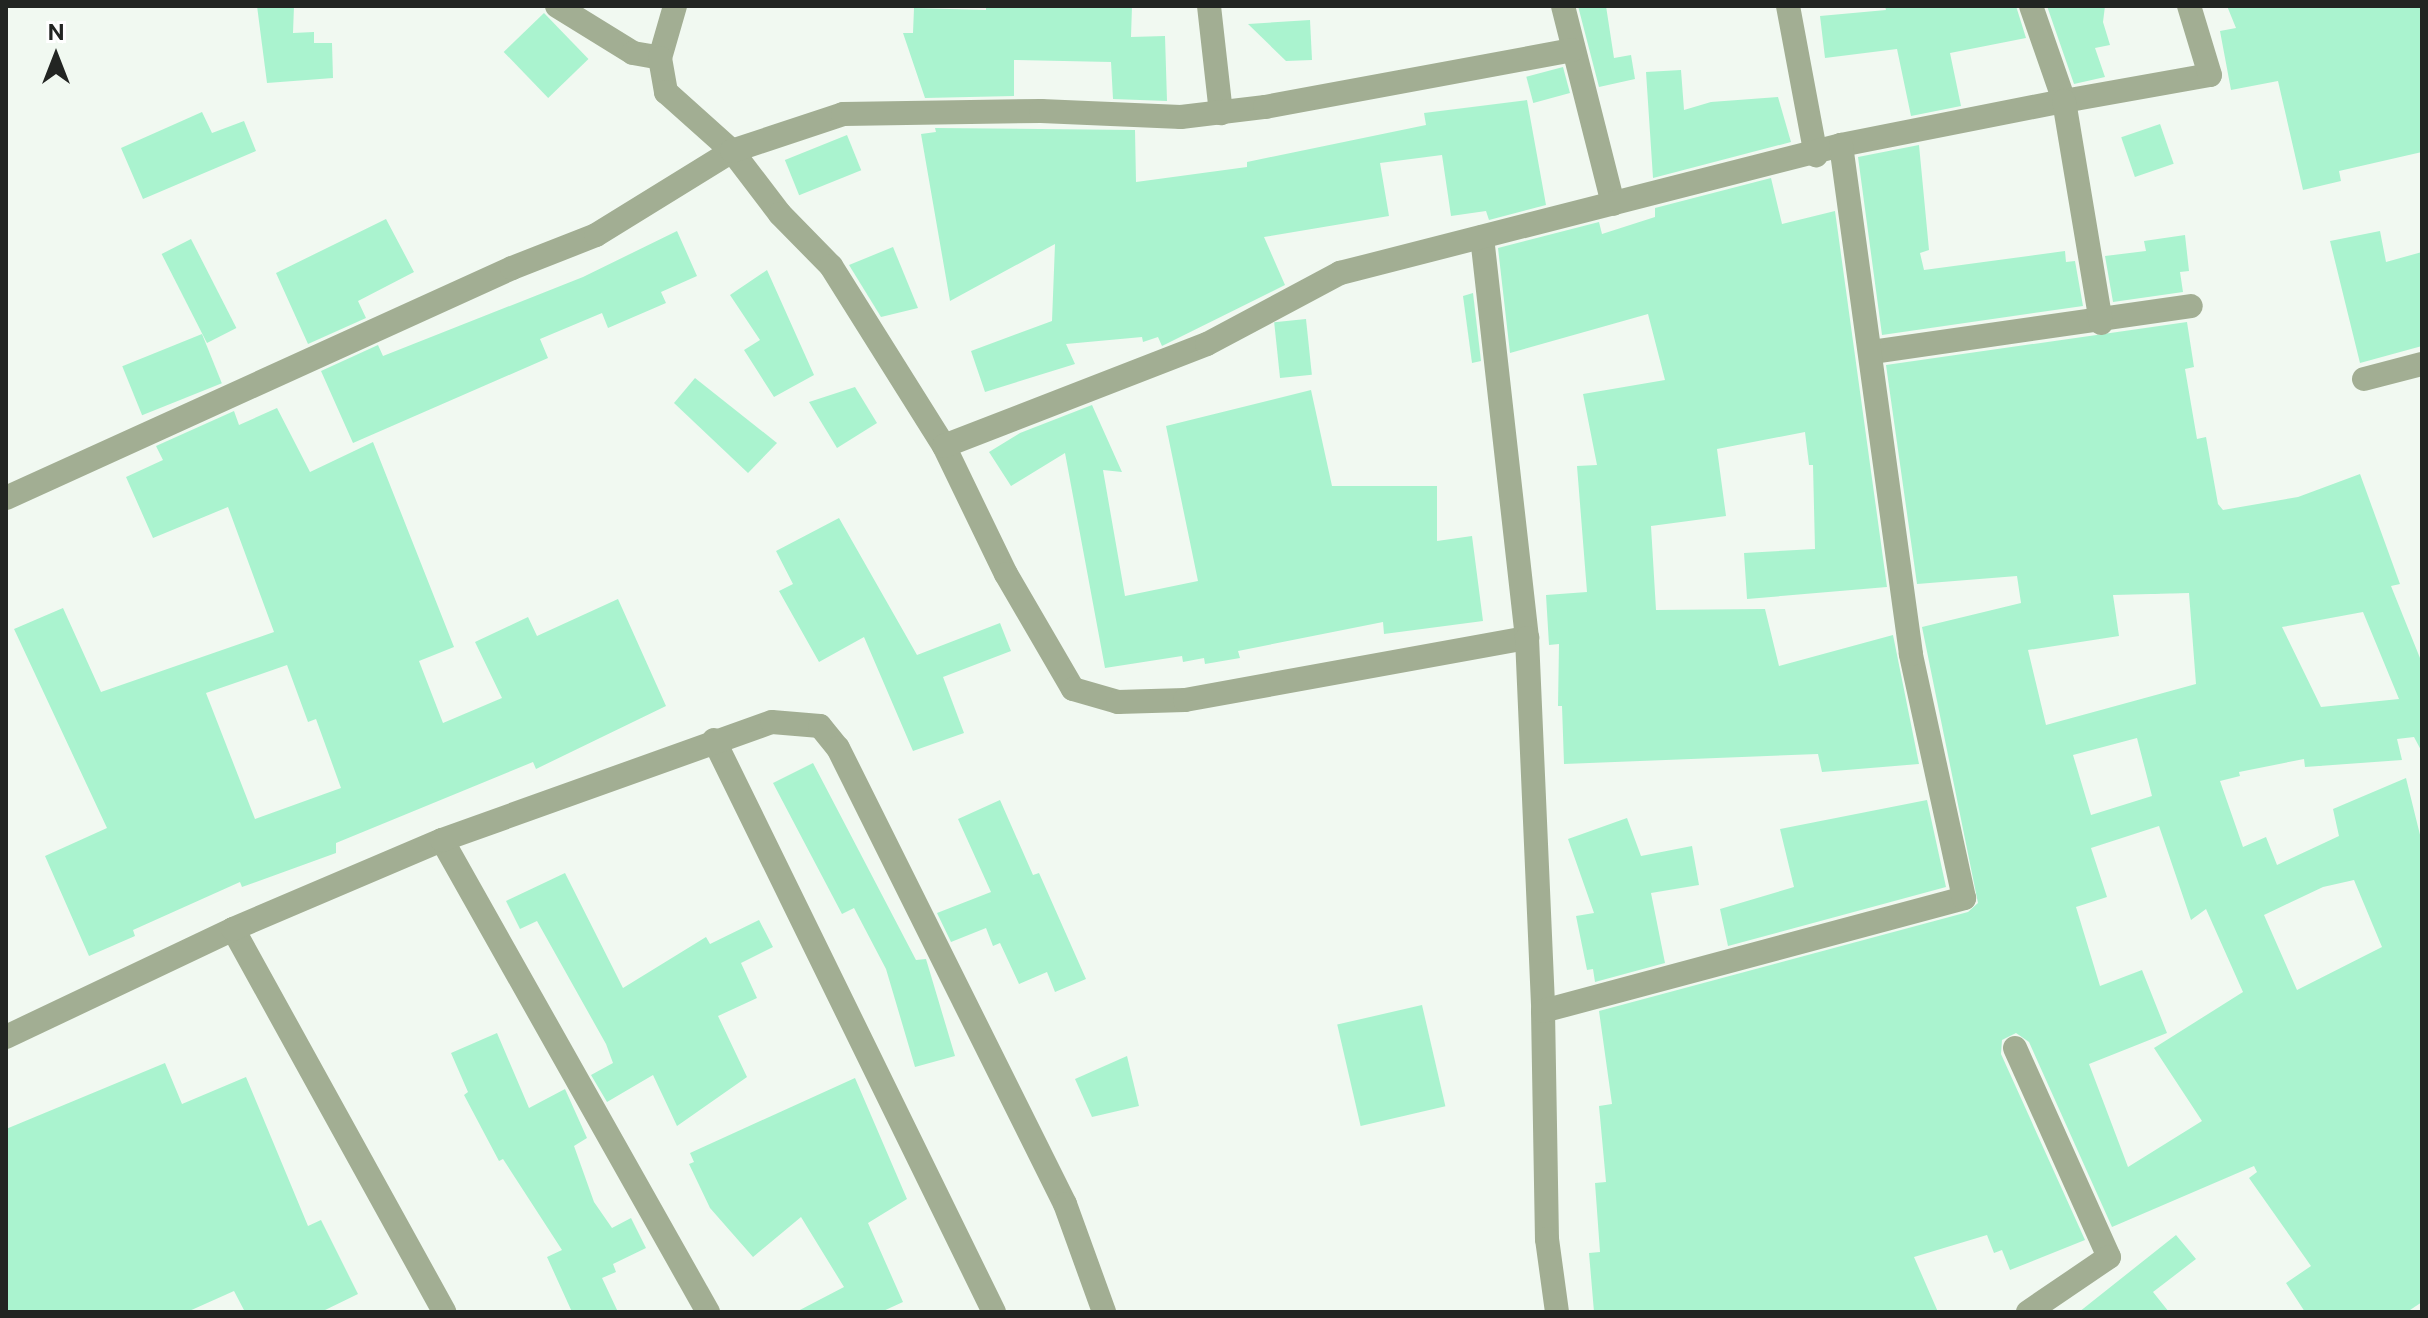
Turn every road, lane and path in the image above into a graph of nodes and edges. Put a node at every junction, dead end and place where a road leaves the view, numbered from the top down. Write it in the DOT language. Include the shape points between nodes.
graph roads {
  1 [pos="557,6"];
  2 [pos="675,6"];
  3 [pos="1209,6"];
  4 [pos="1563,6"];
  5 [pos="1788,6"];
  6 [pos="2031,6"];
  7 [pos="2189,6"];
  8 [pos="1572,50"];
  9 [pos="660,58"];
  10 [pos="2064,101"];
  11 [pos="1221,113"];
  12 [pos="1841,145"];
  13 [pos="732,151"];
  14 [pos="1816,155"];
  15 [pos="1613,204"];
  16 [pos="1482,237"];
  17 [pos="2191,306"];
  18 [pos="2101,323"];
  19 [pos="1872,352"];
  20 [pos="2422,364"];
  21 [pos="2364,379"];
  22 [pos="944,446"];
  23 [pos="6,498"];
  24 [pos="1527,638"];
  25 [pos="714,740"];
  26 [pos="442,840"];
  27 [pos="233,929"];
  28 [pos="1543,1011"];
  29 [pos="6,1037"];
  30 [pos="2015,1048"];
  31 [pos="444,1312"];
  32 [pos="708,1312"];
  33 [pos="994,1312"];
  34 [pos="1104,1312"];
  35 [pos="1557,1312"];
  36 [pos="2028,1312"];
  1 -- 9 [label="street" via="633,53"];
  2 -- 9 [label="street"];
  3 -- 11 [label="street"];
  4 -- 8 [label="street"];
  5 -- 14 [label="street"];
  6 -- 10 [label="street"];
  7 -- 10 [label="street" via="2210,75"];
  8 -- 11 [label="street"];
  8 -- 15 [label="street"];
  9 -- 13 [label="street" via="666,92"];
  10 -- 12 [label="street"];
  10 -- 18 [label="street"];
  11 -- 13 [label="street" via="843,114"];
  12 -- 14 [label="street"];
  12 -- 19 [label="street"];
  13 -- 22 [label="street" via="780,214 831,266"];
  13 -- 23 [label="street" via="596,235 512,268 223,404"];
  14 -- 15 [label="street"];
  15 -- 16 [label="street"];
  16 -- 22 [label="street" via="1340,273 1207,344"];
  16 -- 24 [label="street"];
  17 -- 18 [label="street"];
  18 -- 19 [label="street"];
  19 -- 28 [label="street" via="1877,426 1911,654 1964,898"];
  20 -- 21 [label="street"];
  22 -- 24 [label="street" via="1006,574 1073,689 1118,702 1185,700"];
  24 -- 28 [label="street"];
  25 -- 26 [label="street"];
  25 -- 33 [label="street"];
  25 -- 34 [label="street" via="772,722 820,726 838,748 1065,1204"];
  26 -- 27 [label="street"];
  26 -- 32 [label="street"];
  27 -- 29 [label="street"];
  27 -- 31 [label="street"];
  28 -- 35 [label="street" via="1547,1239"];
  30 -- 36 [label="street" via="2109,1257"];
}
